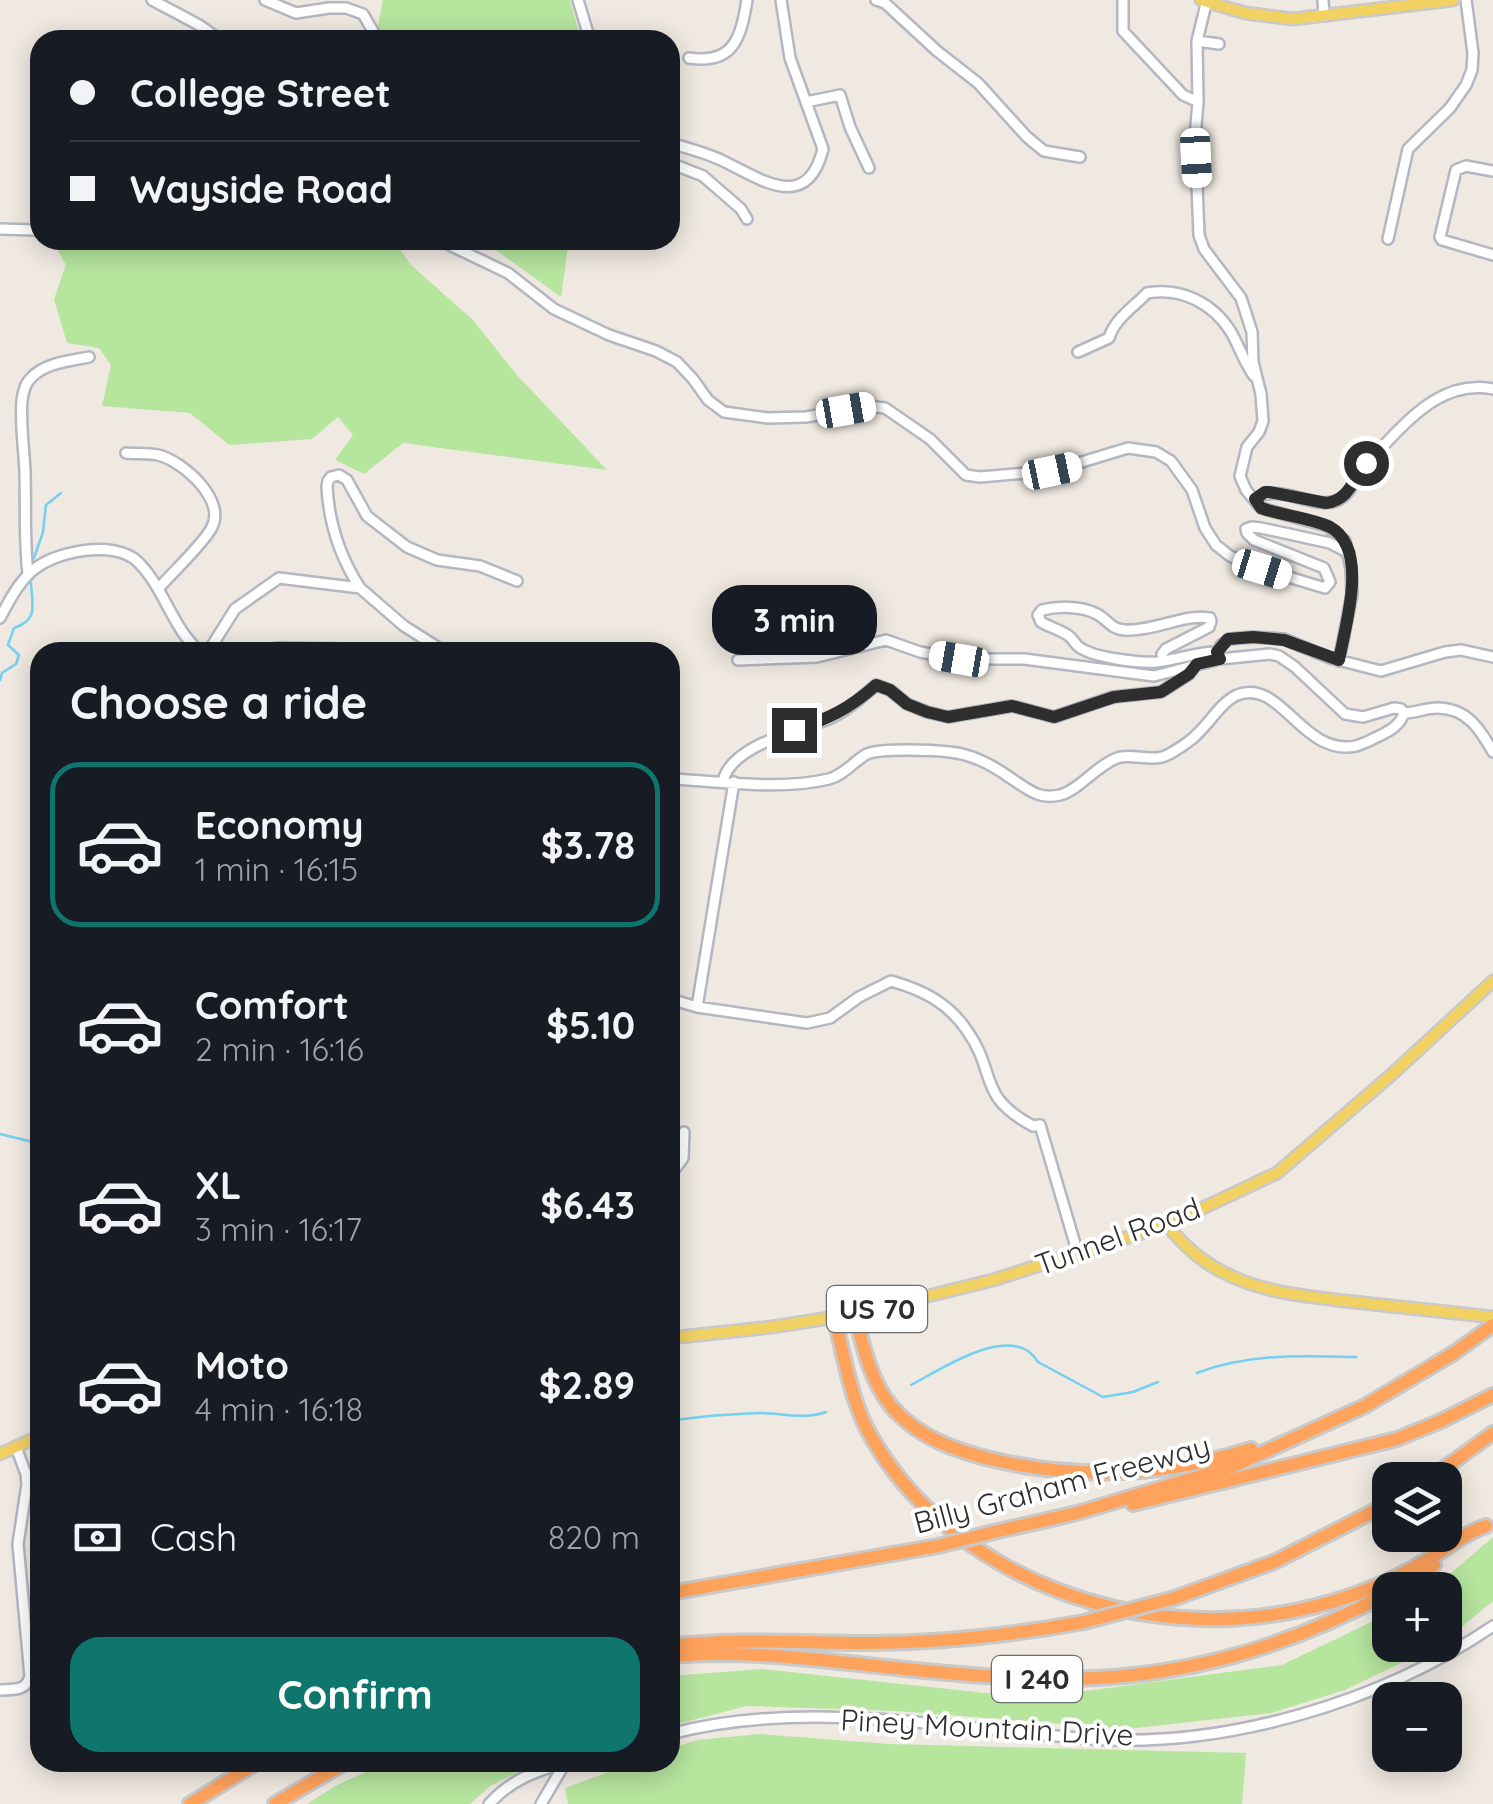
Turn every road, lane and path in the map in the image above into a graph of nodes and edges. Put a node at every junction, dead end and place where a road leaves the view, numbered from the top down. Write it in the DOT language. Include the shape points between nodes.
graph roads {
  1 [pos="152,0"];
  2 [pos="265,0"];
  3 [pos="578,0"];
  4 [pos="747,0"];
  5 [pos="781,0"];
  6 [pos="876,0"];
  7 [pos="1123,0"];
  8 [pos="1323,0"];
  9 [pos="1453,0"];
  10 [pos="1466,0"];
  11 [pos="1205,1"];
  12 [pos="1402,2"];
  13 [pos="1324,16"];
  14 [pos="1109,25"];
  15 [pos="203,30"];
  16 [pos="372,30"];
  17 [pos="587,30"];
  18 [pos="1124,31"];
  19 [pos="1197,41"];
  20 [pos="1219,44"];
  21 [pos="690,58"];
  22 [pos="806,102"];
  23 [pos="1198,102"];
  24 [pos="680,146"];
  25 [pos="1080,157"];
  26 [pos="680,167"];
  27 [pos="869,168"];
  28 [pos="1493,171"];
  29 [pos="746,218"];
  30 [pos="0,228"];
  31 [pos="30,230"];
  32 [pos="1388,239"];
  33 [pos="461,250"];
  34 [pos="1493,256"];
  35 [pos="1078,352"];
  36 [pos="88,357"];
  37 [pos="1258,383"];
  38 [pos="1493,389"];
  39 [pos="126,453"];
  40 [pos="1255,499"];
  41 [pos="1349,554"];
  42 [pos="28,574"];
  43 [pos="517,581"];
  44 [pos="159,588"];
  45 [pos="360,588"];
  46 [pos="0,618"];
  47 [pos="191,642"];
  48 [pos="214,642"];
  49 [pos="429,642"];
  50 [pos="1218,655"];
  51 [pos="1493,656"];
  52 [pos="738,660"];
  53 [pos="1339,660"];
  54 [pos="1163,661"];
  55 [pos="1197,664"];
  56 [pos="1404,713"];
  57 [pos="1493,752"];
  58 [pos="680,780"];
  59 [pos="728,782"];
  60 [pos="1493,981"];
  61 [pos="680,1002"];
  62 [pos="698,1007"];
  63 [pos="684,1132"];
  64 [pos="680,1162"];
  65 [pos="1167,1224"];
  66 [pos="1078,1254"];
  67 [pos="855,1314"];
  68 [pos="834,1317"];
  69 [pos="1493,1321"];
  70 [pos="680,1337"];
  71 [pos="1493,1395"];
  72 [pos="1493,1433"];
  73 [pos="30,1441"];
  74 [pos="1283,1443"];
  75 [pos="16,1447"];
  76 [pos="0,1454"];
  77 [pos="1453,1462"];
  78 [pos="1077,1513"];
  79 [pos="1372,1513"];
  80 [pos="1490,1524"];
  81 [pos="1423,1572"];
  82 [pos="680,1591"];
  83 [pos="1372,1601"];
  84 [pos="1493,1626"];
  85 [pos="680,1645"];
  86 [pos="680,1656"];
  87 [pos="0,1690"];
  88 [pos="680,1732"];
  89 [pos="242,1772"];
  90 [pos="329,1772"];
  91 [pos="537,1772"];
  92 [pos="561,1772"];
  93 [pos="190,1804"];
  94 [pos="276,1804"];
  95 [pos="489,1804"];
  96 [pos="541,1804"];
  1 -- 15 [label="street"];
  2 -- 16 [label="street" via="296,13 346,8 363,14"];
  3 -- 17 [label="street"];
  4 -- 21 [label="street" via="728,52 710,60"];
  5 -- 22 [label="street" via="790,58"];
  6 -- 25 [label="street" via="978,82 1044,151"];
  7 -- 18 [label="street"];
  8 -- 13 [label="street"];
  9 -- 12 [label="main road"];
  10 -- 32 [label="street" via="1472,70 1450,108 1408,149"];
  11 -- 13 [label="main road" via="1268,17"];
  11 -- 19 [label="street"];
  12 -- 13 [label="main road"];
  14 -- 18 [label="street"];
  18 -- 23 [label="street" via="1183,95"];
  19 -- 20 [label="street"];
  19 -- 23 [label="street"];
  22 -- 24 [label="street" via="823,149 808,181 775,186"];
  22 -- 27 [label="street" via="840,96"];
  23 -- 37 [label="street" via="1199,235 1245,306"];
  26 -- 29 [label="street" via="703,176"];
  28 -- 34 [label="street" via="1460,167 1440,237"];
  30 -- 31 [label="street"];
  33 -- 41 [label="street" via="508,273 554,310 677,362 724,412 768,418 885,408 930,439 966,476 977,477 1052,471 1141,448 1175,466 1192,490 1204,528 1230,556 1325,588 1330,582 1324,568 1254,540 1246,529 1330,542"];
  35 -- 37 [label="street" via="1109,338 1147,294 1179,293 1218,315"];
  36 -- 42 [label="street" via="38,372 24,390"];
  37 -- 40 [label="street" via="1263,420 1246,447 1240,476"];
  38 -- 40 [label="street" via="1460,390 1421,408 1340,500 1269,492"];
  39 -- 44 [label="street" via="158,455 182,466 216,509 213,527"];
  40 -- 41 [label="street" via="1261,508 1334,530"];
  41 -- 53 [label="street" via="1352,594"];
  42 -- 44 [label="street" via="78,551 114,552 135,560"];
  42 -- 46 [label="street"];
  43 -- 45 [label="street" via="407,547 367,516 347,480 334,476 327,487 332,519"];
  44 -- 47 [label="street"];
  45 -- 48 [label="street" via="279,578 235,609"];
  45 -- 49 [label="street"];
  50 -- 53 [label="street" via="1228,639 1268,637"];
  50 -- 54 [label="street"];
  50 -- 55 [label="street"];
  50 -- 56 [label="street" via="1278,656 1345,714 1363,717 1394,708"];
  51 -- 53 [label="street" via="1445,652 1381,671"];
  52 -- 55 [label="street" via="817,657 886,640 959,659 1024,659 1154,676"];
  54 -- 54 [label="street" via="1166,649 1208,627 1210,618 1121,630 1085,610 1052,608 1038,615 1082,649"];
  55 -- 59 [label="street" via="1161,692 1114,697 1054,717 1012,706 948,717 876,685 832,717 740,756"];
  56 -- 57 [label="street" via="1439,708 1471,719"];
  56 -- 59 [label="street" via="1379,736 1341,746 1319,741 1270,699 1234,696 1196,737 1161,758 1119,756 1065,794 1043,797 971,756 951,752 870,753 834,778 791,784"];
  58 -- 59 [label="street"];
  59 -- 62 [label="street"];
  60 -- 65 [label="main road, Tunnel Road / US 70" via="1277,1173"];
  61 -- 62 [label="street"];
  62 -- 66 [label="street" via="806,1024 830,1018 891,980 940,1001 968,1032 1002,1106 1040,1125"];
  63 -- 64 [label="street"];
  65 -- 66 [label="main road, Tunnel Road / US 70"];
  65 -- 69 [label="main road" via="1202,1261 1254,1284"];
  66 -- 67 [label="main road, Tunnel Road / US 70"];
  67 -- 68 [label="main road, Tunnel Road / US 70"];
  67 -- 74 [label="highway" via="867,1360 889,1404 922,1434 964,1452 1030,1468 1100,1474 1184,1466"];
  68 -- 70 [label="main road, Tunnel Road / US 70"];
  68 -- 80 [label="highway" via="872,1439 927,1508 1003,1565 1108,1608 1200,1620 1301,1610 1396,1576"];
  69 -- 74 [label="highway, Billy Graham Freeway" via="1454,1353 1364,1406"];
  71 -- 78 [label="highway" via="1378,1444"];
  72 -- 77 [label="highway"];
  73 -- 75 [label="main road"];
  74 -- 78 [label="highway, Billy Graham Freeway" via="1231,1466"];
  75 -- 76 [label="main road"];
  75 -- 87 [label="street" via="27,1484 18,1544 30,1676 21,1688"];
  78 -- 82 [label="highway, Billy Graham Freeway, bridge" via="938,1546"];
  79 -- 85 [label="highway, bridge" via="1274,1562 1084,1622 921,1642"];
  80 -- 81 [label="highway, I 240"];
  83 -- 86 [label="highway, I 240" via="1292,1637 1194,1665 1124,1676 1018,1678 760,1656"];
  84 -- 88 [label="street, Piney Mountain Drive" via="1392,1682 1292,1717 1218,1732 1094,1739 802,1718"];
  89 -- 93 [label="highway"];
  90 -- 94 [label="highway"];
  91 -- 95 [label="street"];
  92 -- 96 [label="street"];
}
